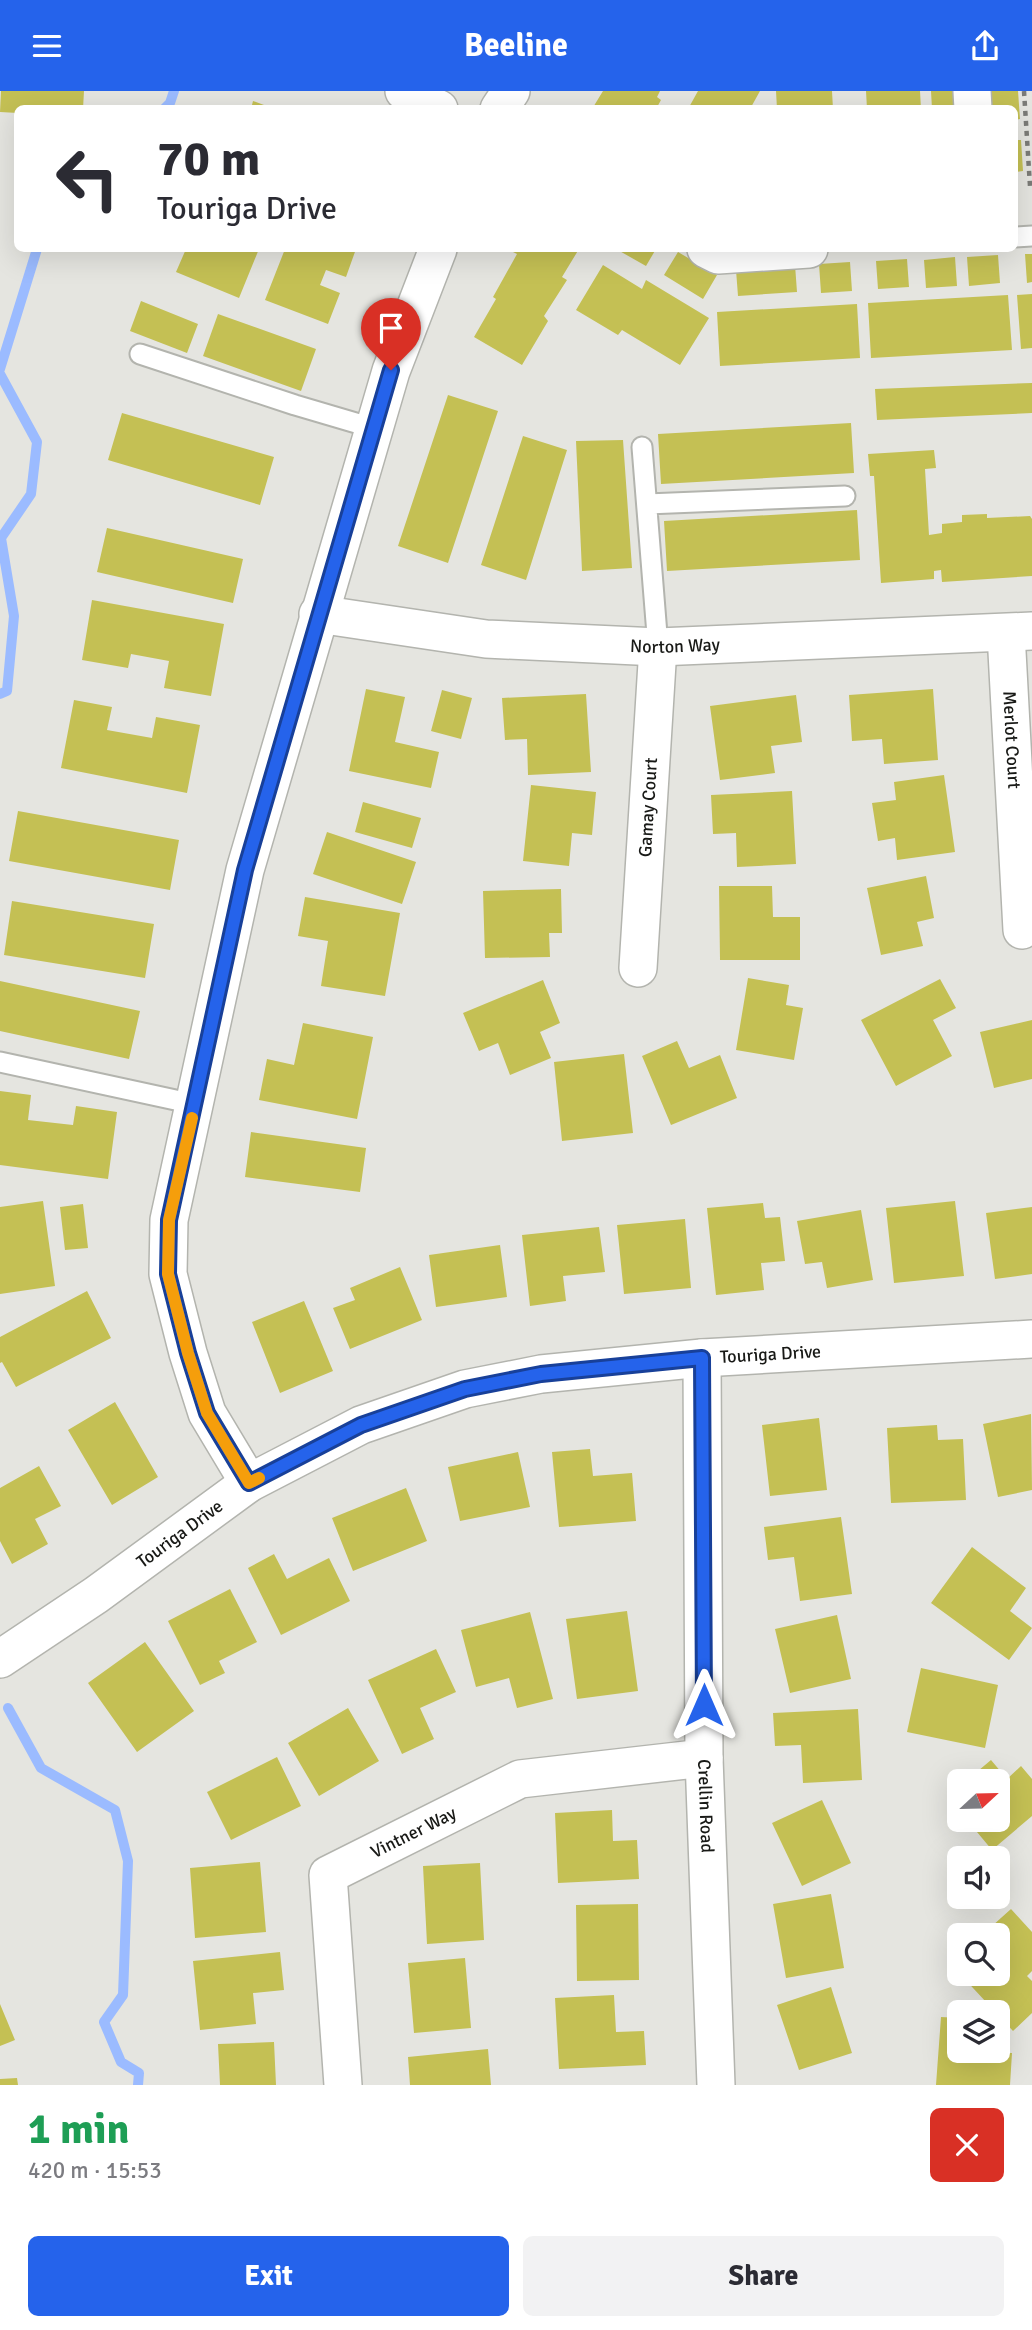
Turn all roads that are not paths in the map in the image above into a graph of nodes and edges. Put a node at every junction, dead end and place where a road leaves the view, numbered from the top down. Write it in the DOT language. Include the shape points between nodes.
graph roads {
  1 [pos="404,91"];
  2 [pos="431,105"];
  3 [pos="437,252"];
  4 [pos="712,252"];
  5 [pos="764,252"];
  6 [pos="140,354"];
  7 [pos="373,428"];
  8 [pos="642,447"];
  9 [pos="845,496"];
  10 [pos="647,504"];
  11 [pos="318,614"];
  12 [pos="1019,632"];
  13 [pos="659,647"];
  14 [pos="1022,930"];
  15 [pos="638,968"];
  16 [pos="0,1062"];
  17 [pos="194,1104"];
  18 [pos="1032,1339"];
  19 [pos="702,1358"];
  20 [pos="249,1483"];
  21 [pos="0,1659"];
  22 [pos="704,1758"];
  23 [pos="343,2085"];
  24 [pos="716,2085"];
  1 -- 2 [label="street"];
  3 -- 7 [label="street"];
  4 -- 5 [label="street"];
  6 -- 7 [label="lane"];
  7 -- 11 [label="street"];
  8 -- 10 [label="lane"];
  9 -- 10 [label="lane"];
  10 -- 13 [label="lane"];
  11 -- 13 [label="street, Norton Way" via="486,639"];
  11 -- 17 [label="street" via="245,870"];
  12 -- 13 [label="street, Norton Way"];
  12 -- 14 [label="street, Merlot Court"];
  13 -- 15 [label="street, Gamay Court"];
  16 -- 17 [label="lane"];
  17 -- 20 [label="street" via="169,1220 168,1274 207,1413"];
  18 -- 19 [label="street, Touriga Drive"];
  19 -- 20 [label="street, Touriga Drive" via="541,1374 465,1389 361,1425"];
  19 -- 22 [label="street, Crellin Road"];
  20 -- 21 [label="street, Touriga Drive"];
  22 -- 23 [label="street, Vintner Way" via="520,1779 328,1875"];
  22 -- 24 [label="street, Crellin Road"];
}
